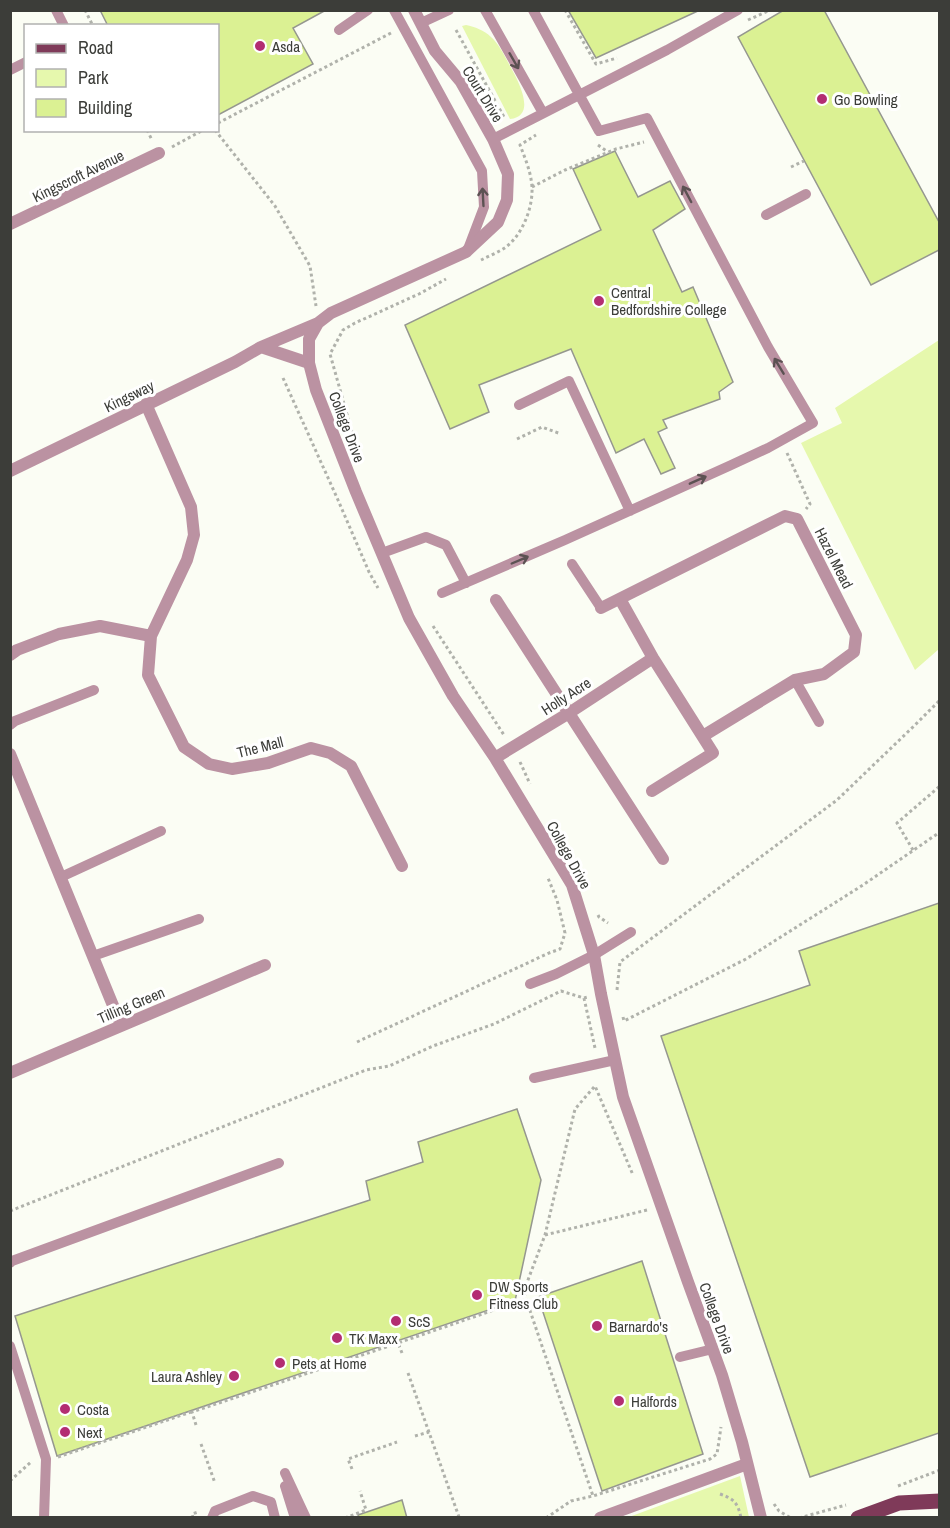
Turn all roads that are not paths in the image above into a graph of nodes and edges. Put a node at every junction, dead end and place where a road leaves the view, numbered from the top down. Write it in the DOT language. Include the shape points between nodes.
graph roads {
  1 [pos="57,10"];
  2 [pos="368,10"];
  3 [pos="394,10"];
  4 [pos="414,10"];
  5 [pos="449,10"];
  6 [pos="484,10"];
  7 [pos="533,10"];
  8 [pos="738,10"];
  9 [pos="421,23"];
  10 [pos="63,24"];
  11 [pos="339,30"];
  12 [pos="24,63"];
  13 [pos="10,70"];
  14 [pos="579,94"];
  15 [pos="543,113"];
  16 [pos="493,139"];
  17 [pos="159,153"];
  18 [pos="806,194"];
  19 [pos="766,215"];
  20 [pos="10,224"];
  21 [pos="466,252"];
  22 [pos="318,323"];
  23 [pos="261,347"];
  24 [pos="309,363"];
  25 [pos="146,404"];
  26 [pos="519,405"];
  27 [pos="10,471"];
  28 [pos="630,511"];
  29 [pos="382,553"];
  30 [pos="572,564"];
  31 [pos="466,583"];
  32 [pos="442,593"];
  33 [pos="620,599"];
  34 [pos="496,600"];
  35 [pos="601,608"];
  36 [pos="151,636"];
  37 [pos="10,655"];
  38 [pos="653,658"];
  39 [pos="795,680"];
  40 [pos="94,690"];
  41 [pos="569,713"];
  42 [pos="819,722"];
  43 [pos="10,725"];
  44 [pos="703,736"];
  45 [pos="10,754"];
  46 [pos="495,758"];
  47 [pos="652,791"];
  48 [pos="161,831"];
  49 [pos="663,859"];
  50 [pos="402,866"];
  51 [pos="61,877"];
  52 [pos="199,920"];
  53 [pos="631,932"];
  54 [pos="594,955"];
  55 [pos="93,956"];
  56 [pos="264,965"];
  57 [pos="530,984"];
  58 [pos="121,1025"];
  59 [pos="615,1060"];
  60 [pos="10,1073"];
  61 [pos="534,1078"];
  62 [pos="279,1163"];
  63 [pos="10,1263"];
  64 [pos="10,1346"];
  65 [pos="713,1349"];
  66 [pos="680,1357"];
  67 [pos="747,1464"];
  68 [pos="939,1501"];
  69 [pos="855,1510"];
  70 [pos="44,1518"];
  71 [pos="212,1518"];
  72 [pos="275,1518"];
  73 [pos="295,1518"];
  74 [pos="306,1518"];
  75 [pos="600,1518"];
  76 [pos="761,1518"];
  1 -- 10 [label="lane"];
  2 -- 11 [label="lane"];
  21 -- 3 [label="lane, one-way" via="484,207 482,171"];
  4 -- 9 [label="street, Court Drive"];
  5 -- 9 [label="lane"];
  6 -- 15 [label="lane, one-way"];
  7 -- 14 [label="lane"];
  8 -- 14 [label="lane"];
  9 -- 16 [label="street, Court Drive"];
  12 -- 13 [label="lane"];
  14 -- 15 [label="lane"];
  28 -- 14 [label="lane, one-way" via="768,448 813,423 768,347 647,118 598,131"];
  15 -- 16 [label="lane"];
  16 -- 21 [label="street, Court Drive" via="508,174 507,200 498,222"];
  17 -- 20 [label="street, Kingscroft Avenue"];
  18 -- 19 [label="lane"];
  21 -- 22 [label="street" via="331,313"];
  22 -- 23 [label="street, Kingsway"];
  22 -- 24 [label="street, College Drive" via="309,339"];
  23 -- 24 [label="street"];
  23 -- 25 [label="street, Kingsway"];
  24 -- 29 [label="street, College Drive" via="331,431"];
  25 -- 27 [label="street, Kingsway"];
  25 -- 36 [label="street, The Mall" via="191,507 194,535 187,560"];
  26 -- 28 [label="lane" via="569,381"];
  31 -- 28 [label="lane, one-way"];
  29 -- 31 [label="lane" via="426,537 446,545"];
  29 -- 46 [label="street, College Drive" via="409,618 453,696"];
  30 -- 35 [label="lane"];
  31 -- 32 [label="lane"];
  33 -- 35 [label="street, Hazel Mead"];
  33 -- 38 [label="street"];
  33 -- 39 [label="street, Hazel Mead" via="785,516 797,519 856,635 854,652 824,674"];
  34 -- 41 [label="street"];
  36 -- 37 [label="street" via="100,626 59,634"];
  36 -- 50 [label="street, The Mall" via="148,675 184,747 209,764 232,769 268,763 311,748 330,753 351,766"];
  38 -- 41 [label="street, Holly Acre"];
  38 -- 44 [label="street"];
  39 -- 42 [label="lane"];
  39 -- 44 [label="street, Hazel Mead"];
  40 -- 43 [label="lane"];
  41 -- 46 [label="street, Holly Acre"];
  41 -- 49 [label="street"];
  44 -- 47 [label="street" via="713,753"];
  45 -- 51 [label="street"];
  46 -- 54 [label="street, College Drive" via="572,885"];
  48 -- 51 [label="lane"];
  51 -- 55 [label="street"];
  52 -- 55 [label="lane"];
  53 -- 54 [label="lane"];
  54 -- 57 [label="lane"];
  54 -- 59 [label="street, College Drive"];
  55 -- 58 [label="street"];
  56 -- 58 [label="street, Tilling Green"];
  58 -- 60 [label="street, Tilling Green"];
  59 -- 61 [label="lane"];
  59 -- 65 [label="street, College Drive" via="623,1097"];
  62 -- 63 [label="lane"];
  64 -- 70 [label="lane" via="46,1459"];
  65 -- 66 [label="lane"];
  65 -- 67 [label="street, College Drive"];
  67 -- 75 [label="street"];
  67 -- 76 [label="street, College Drive"];
  68 -- 69 [label="main road"];
  71 -- 72 [label="lane" via="215,1511 252,1496 271,1502"];
  73 -- 74 [label="lane" via="283,1473"];
}
